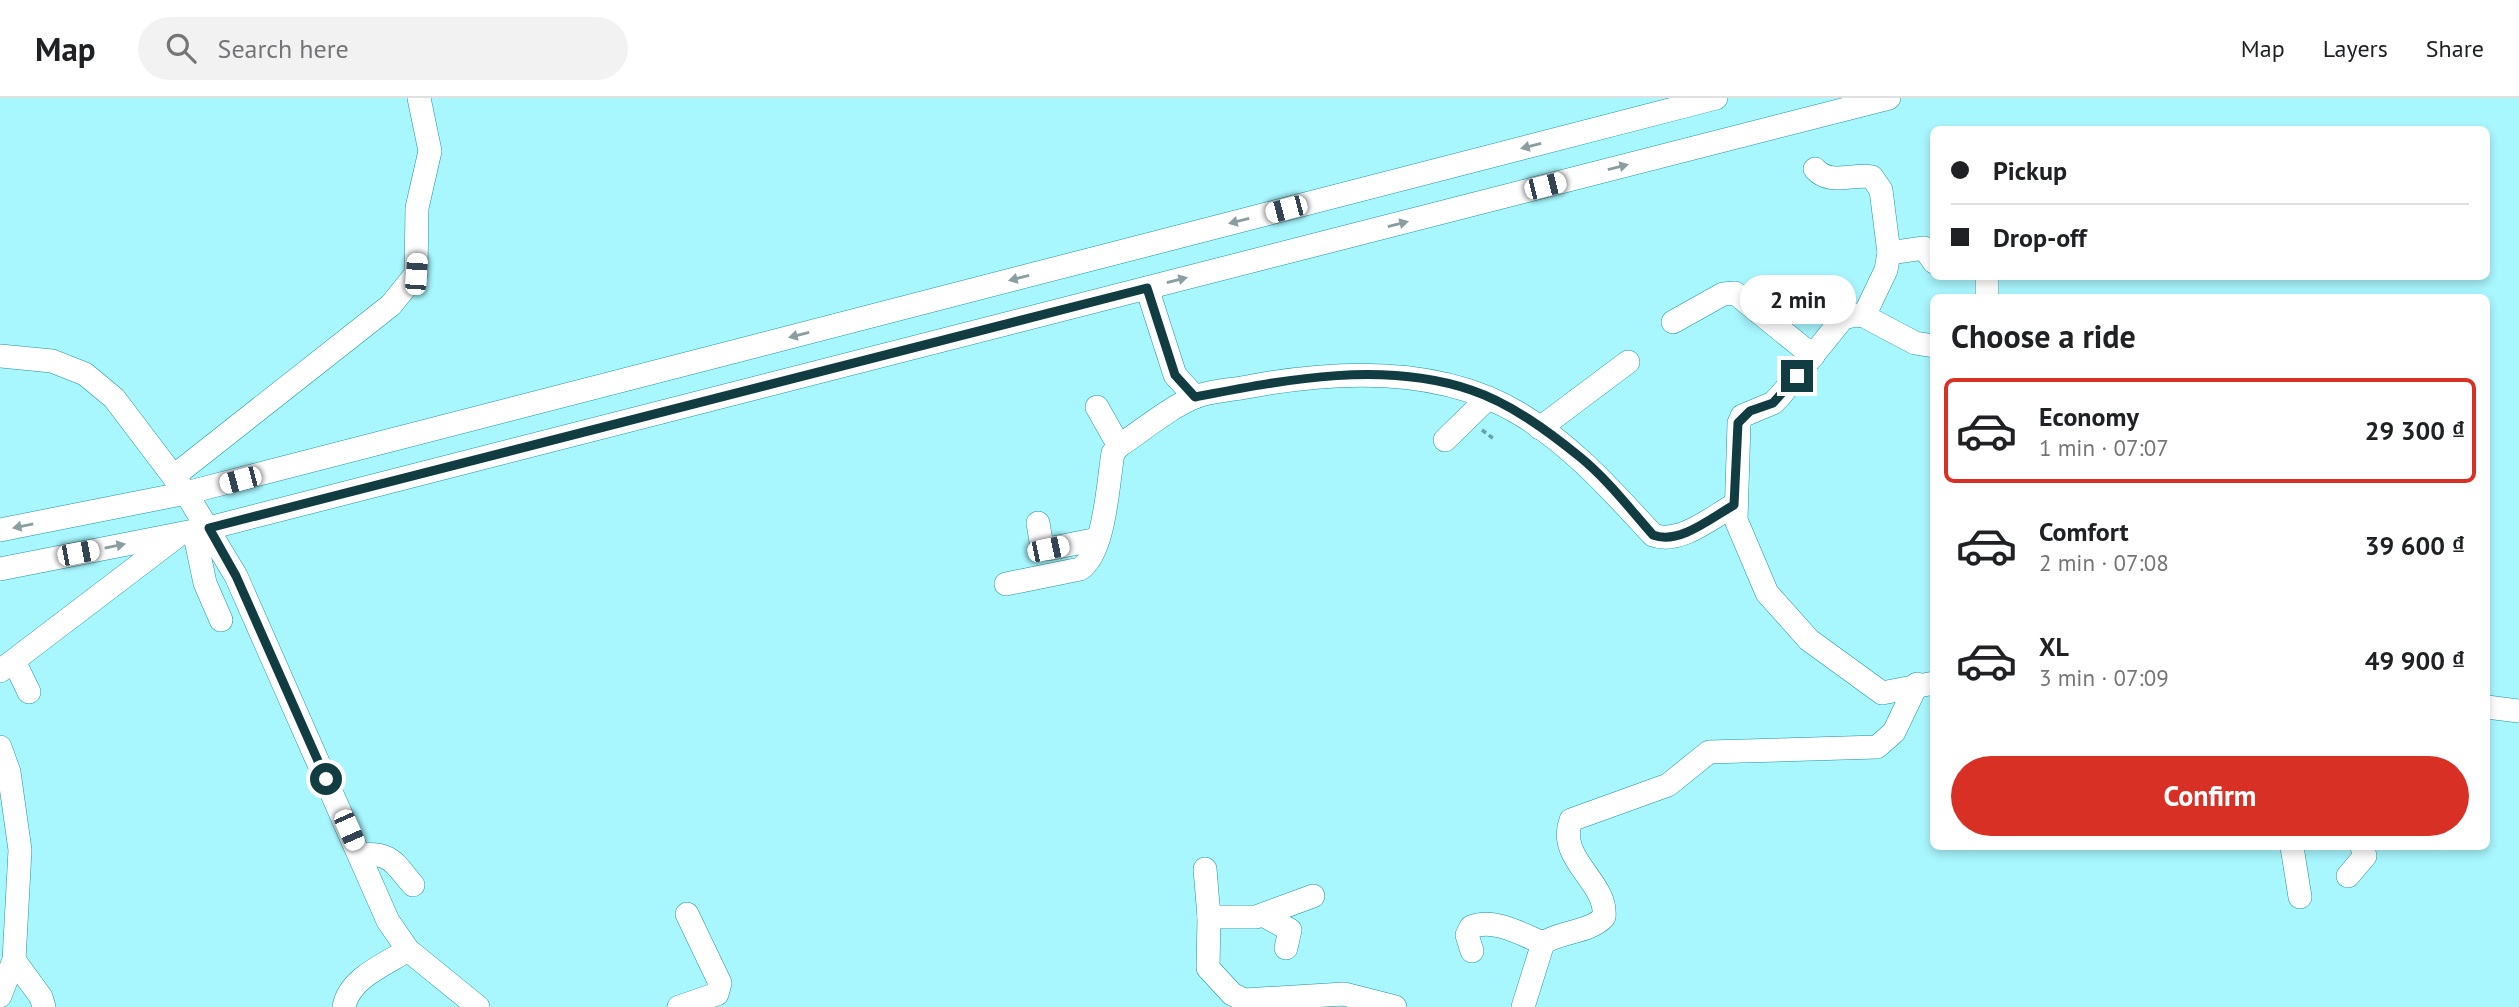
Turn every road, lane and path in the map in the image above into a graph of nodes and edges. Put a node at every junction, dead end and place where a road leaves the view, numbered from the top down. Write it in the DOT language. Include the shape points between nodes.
graph roads {
  1 [pos="419,98"];
  2 [pos="1716,98"];
  3 [pos="1889,98"];
  4 [pos="1815,169"];
  5 [pos="1889,253"];
  6 [pos="1930,256"];
  7 [pos="1147,288"];
  8 [pos="1864,316"];
  9 [pos="1673,321"];
  10 [pos="1930,345"];
  11 [pos="0,356"];
  12 [pos="1813,356"];
  13 [pos="1628,362"];
  14 [pos="1195,397"];
  15 [pos="1488,398"];
  16 [pos="1097,407"];
  17 [pos="1540,428"];
  18 [pos="1445,440"];
  19 [pos="1119,446"];
  20 [pos="180,485"];
  21 [pos="1734,505"];
  22 [pos="1038,523"];
  23 [pos="0,530"];
  24 [pos="195,531"];
  25 [pos="1098,539"];
  26 [pos="0,569"];
  27 [pos="1006,584"];
  28 [pos="221,620"];
  29 [pos="7,666"];
  30 [pos="1926,683"];
  31 [pos="29,692"];
  32 [pos="2490,707"];
  33 [pos="2519,711"];
  34 [pos="0,747"];
  35 [pos="2292,850"];
  36 [pos="2363,850"];
  37 [pos="360,855"];
  38 [pos="1205,869"];
  39 [pos="2348,876"];
  40 [pos="413,885"];
  41 [pos="1313,895"];
  42 [pos="2300,897"];
  43 [pos="687,914"];
  44 [pos="1263,915"];
  45 [pos="1209,917"];
  46 [pos="1543,943"];
  47 [pos="1286,948"];
  48 [pos="408,950"];
  49 [pos="1472,951"];
  50 [pos="14,960"];
  51 [pos="0,996"];
  52 [pos="44,1007"];
  53 [pos="344,1007"];
  54 [pos="478,1007"];
  55 [pos="679,1007"];
  56 [pos="1395,1007"];
  57 [pos="1523,1007"];
  1 -- 20 [label="street" via="430,151 417,208 416,274 391,305"];
  2 -- 20 [label="street, one-way"];
  7 -- 3 [label="street, one-way"];
  4 -- 5 [label="street" via="1830,178 1865,175 1878,181"];
  5 -- 6 [label="street" via="1924,248"];
  5 -- 8 [label="street"];
  7 -- 14 [label="street" via="1175,375"];
  7 -- 24 [label="street"];
  8 -- 10 [label="street" via="1915,343"];
  8 -- 12 [label="street" via="1843,318"];
  9 -- 12 [label="street" via="1723,294 1735,293"];
  11 -- 20 [label="street" via="52,361 85,374 114,398"];
  12 -- 21 [label="street" via="1773,403 1742,416 1738,423"];
  13 -- 17 [label="street"];
  14 -- 15 [label="street" via="1288,379 1348,375 1417,379"];
  14 -- 19 [label="street"];
  15 -- 17 [label="street"];
  15 -- 18 [label="street"];
  16 -- 19 [label="street"];
  17 -- 21 [label="street" via="1582,458 1653,535 1663,539"];
  19 -- 25 [label="street"];
  20 -- 23 [label="street, one-way"];
  20 -- 24 [label="street"];
  21 -- 30 [label="street" via="1760,581 1796,628 1874,690 1891,693"];
  22 -- 25 [label="street" via="1042,547 1048,549"];
  26 -- 24 [label="street, one-way"];
  24 -- 28 [label="street" via="205,583"];
  24 -- 29 [label="street"];
  24 -- 37 [label="street" via="236,576"];
  25 -- 27 [label="street" via="1088,564 1080,569"];
  29 -- 31 [label="street"];
  30 -- 46 [label="street" via="1894,732 1877,747 1709,752 1668,785 1577,815 1569,826 1574,855 1603,902 1604,917"];
  32 -- 33 [label="street"];
  34 -- 50 [label="street" via="9,772 20,850"];
  35 -- 42 [label="street"];
  36 -- 39 [label="street" via="2365,856"];
  37 -- 40 [label="street" via="389,857"];
  37 -- 48 [label="street" via="388,921"];
  38 -- 45 [label="street"];
  41 -- 44 [label="street"];
  43 -- 55 [label="street" via="720,983 717,994"];
  44 -- 45 [label="street"];
  44 -- 47 [label="street" via="1290,930"];
  45 -- 56 [label="street" via="1208,968 1244,1000 1344,994"];
  46 -- 49 [label="street" via="1505,928 1477,925 1467,935"];
  46 -- 57 [label="street"];
  48 -- 53 [label="street" via="360,980"];
  48 -- 54 [label="street"];
  50 -- 51 [label="street"];
  50 -- 52 [label="street"];
}
